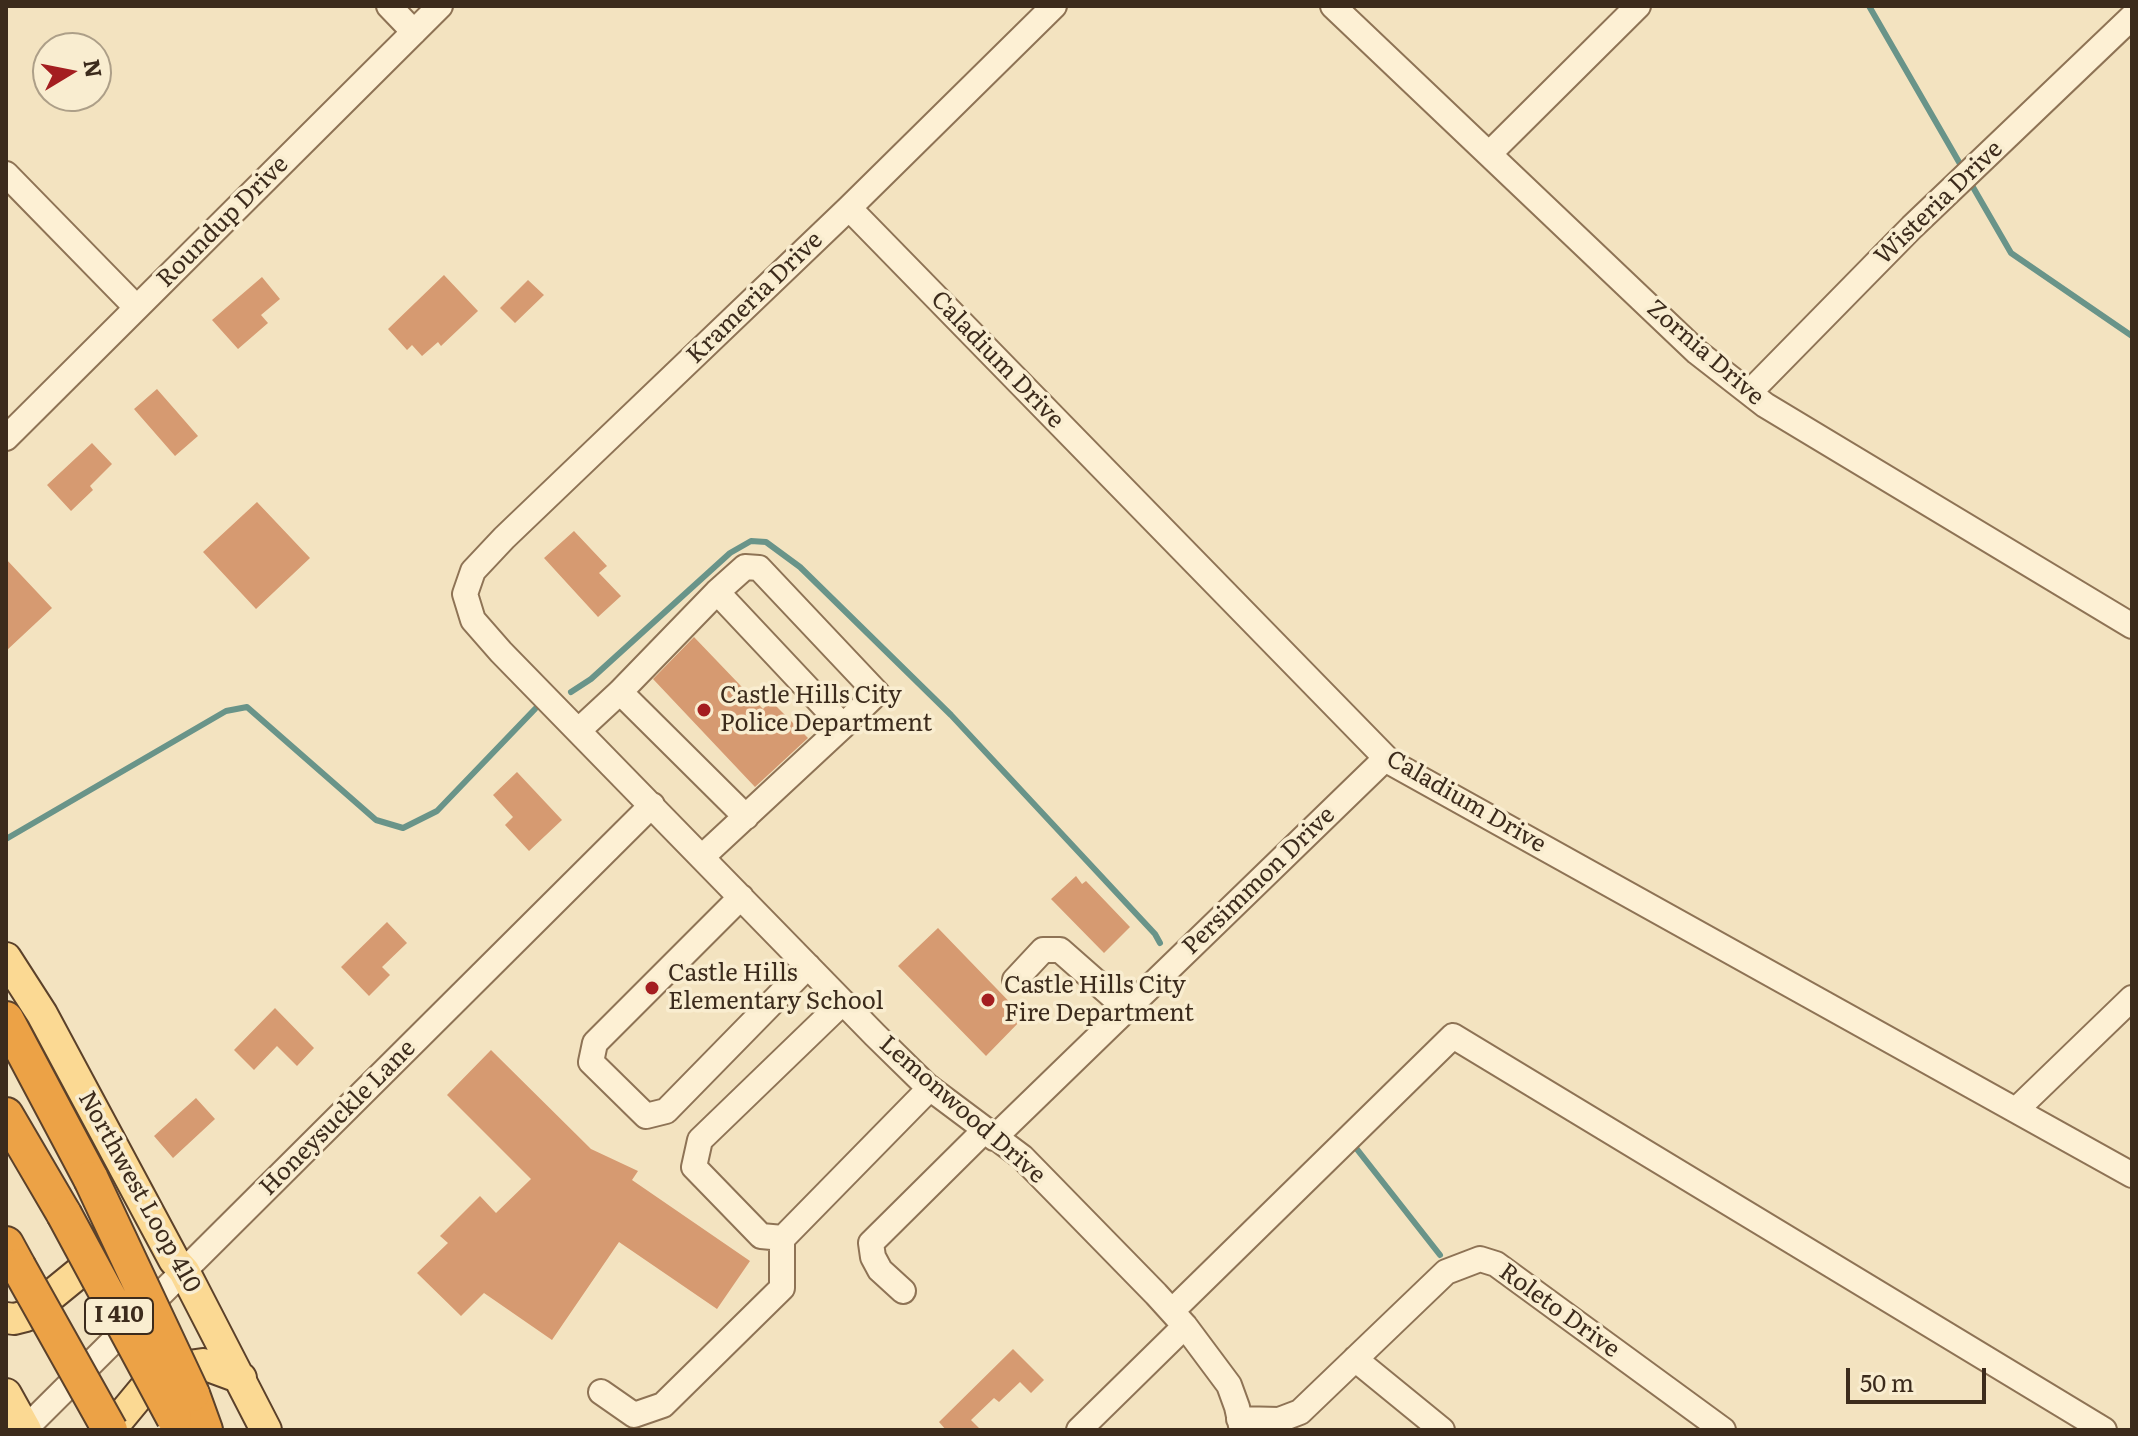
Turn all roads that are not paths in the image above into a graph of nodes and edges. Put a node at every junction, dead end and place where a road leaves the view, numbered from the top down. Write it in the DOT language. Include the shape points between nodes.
graph roads {
  1 [pos="389,6"];
  2 [pos="440,6"];
  3 [pos="1054,6"];
  4 [pos="1333,6"];
  5 [pos="1638,6"];
  6 [pos="2132,17"];
  7 [pos="414,32"];
  8 [pos="1489,154"];
  9 [pos="6,174"];
  10 [pos="849,208"];
  11 [pos="136,307"];
  12 [pos="1750,392"];
  13 [pos="6,438"];
  14 [pos="717,592"];
  15 [pos="465,594"];
  16 [pos="2132,626"];
  17 [pos="620,692"];
  18 [pos="843,726"];
  19 [pos="579,730"];
  20 [pos="1386,758"];
  21 [pos="652,805"];
  22 [pos="746,817"];
  23 [pos="702,857"];
  24 [pos="741,897"];
  25 [pos="6,958"];
  26 [pos="808,966"];
  27 [pos="1015,980"];
  28 [pos="2132,998"];
  29 [pos="843,1002"];
  30 [pos="1127,1009"];
  31 [pos="6,1019"];
  32 [pos="930,1088"];
  33 [pos="2016,1110"];
  34 [pos="6,1115"];
  35 [pos="990,1134"];
  36 [pos="109,1138"];
  37 [pos="2132,1175"];
  38 [pos="782,1238"];
  39 [pos="12,1255"];
  40 [pos="184,1271"];
  41 [pos="903,1291"];
  42 [pos="6,1318"];
  43 [pos="1178,1318"];
  44 [pos="60,1337"];
  45 [pos="1355,1359"];
  46 [pos="241,1378"];
  47 [pos="601,1392"];
  48 [pos="6,1394"];
  49 [pos="188,1418"];
  50 [pos="1241,1425"];
  51 [pos="25,1430"];
  52 [pos="92,1430"];
  53 [pos="110,1430"];
  54 [pos="266,1430"];
  55 [pos="1079,1430"];
  56 [pos="1442,1430"];
  57 [pos="1723,1430"];
  58 [pos="2104,1430"];
  1 -- 7 [label="street"];
  2 -- 7 [label="street, Roundup Drive"];
  3 -- 10 [label="street, Krameria Drive"];
  4 -- 8 [label="street, Zornia Drive"];
  5 -- 8 [label="street"];
  6 -- 12 [label="street, Wisteria Drive"];
  7 -- 11 [label="street, Roundup Drive"];
  8 -- 12 [label="street, Zornia Drive" via="1697,352"];
  9 -- 11 [label="street"];
  10 -- 15 [label="street, Krameria Drive" via="504,538 473,571"];
  10 -- 20 [label="street, Caladium Drive"];
  11 -- 13 [label="street, Roundup Drive"];
  12 -- 16 [label="street, Zornia Drive"];
  14 -- 17 [label="street"];
  14 -- 18 [label="street"];
  14 -- 18 [label="street" via="745,567 759,568 877,693"];
  15 -- 19 [label="street, Lemonwood Drive" via="473,620"];
  17 -- 19 [label="street"];
  17 -- 22 [label="street"];
  18 -- 22 [label="street"];
  19 -- 21 [label="street, Lemonwood Drive"];
  20 -- 30 [label="street, Persimmon Drive"];
  20 -- 33 [label="street, Caladium Drive"];
  21 -- 23 [label="street, Lemonwood Drive"];
  21 -- 40 [label="street, Honeysuckle Lane"];
  22 -- 23 [label="street"];
  23 -- 24 [label="street, Lemonwood Drive"];
  24 -- 26 [label="street, Lemonwood Drive"];
  24 -- 26 [label="street" via="595,1043 591,1062 646,1116 666,1111"];
  25 -- 36 [label="main road, Northwest Loop 410"];
  26 -- 29 [label="street, Lemonwood Drive"];
  27 -- 30 [label="street" via="1043,950 1060,950"];
  28 -- 33 [label="street"];
  29 -- 32 [label="street, Lemonwood Drive"];
  29 -- 38 [label="street" via="700,1140 694,1167 761,1236"];
  30 -- 35 [label="street, Persimmon Drive"];
  31 -- 49 [label="highway, bridge" via="91,1179"];
  32 -- 35 [label="street, Lemonwood Drive"];
  32 -- 38 [label="street"];
  33 -- 37 [label="street, Caladium Drive"];
  34 -- 49 [label="highway, I 410, bridge"];
  35 -- 41 [label="street, Persimmon Drive" via="871,1243 880,1270"];
  35 -- 43 [label="street, Lemonwood Drive" via="1022,1157"];
  36 -- 40 [label="main road, Northwest Loop 410"];
  36 -- 42 [label="main road" via="125,1207 116,1242 26,1316"];
  38 -- 47 [label="street" via="782,1288 663,1405 634,1415"];
  39 -- 44 [label="highway, I 410, bridge"];
  40 -- 46 [label="main road, Northwest Loop 410"];
  40 -- 51 [label="street, Honeysuckle Lane"];
  43 -- 50 [label="street, Lemonwood Drive" via="1229,1385"];
  43 -- 55 [label="street"];
  43 -- 58 [label="street" via="1453,1036"];
  44 -- 52 [label="highway, bridge"];
  44 -- 53 [label="highway, I 410, bridge"];
  45 -- 50 [label="street, Roleto Drive" via="1300,1412"];
  45 -- 56 [label="street"];
  45 -- 57 [label="street, Roleto Drive" via="1446,1272 1480,1259 1496,1264"];
  46 -- 53 [label="main road" via="203,1364 167,1369"];
  46 -- 54 [label="main road, Northwest Loop 410"];
  48 -- 51 [label="main road"];
}
